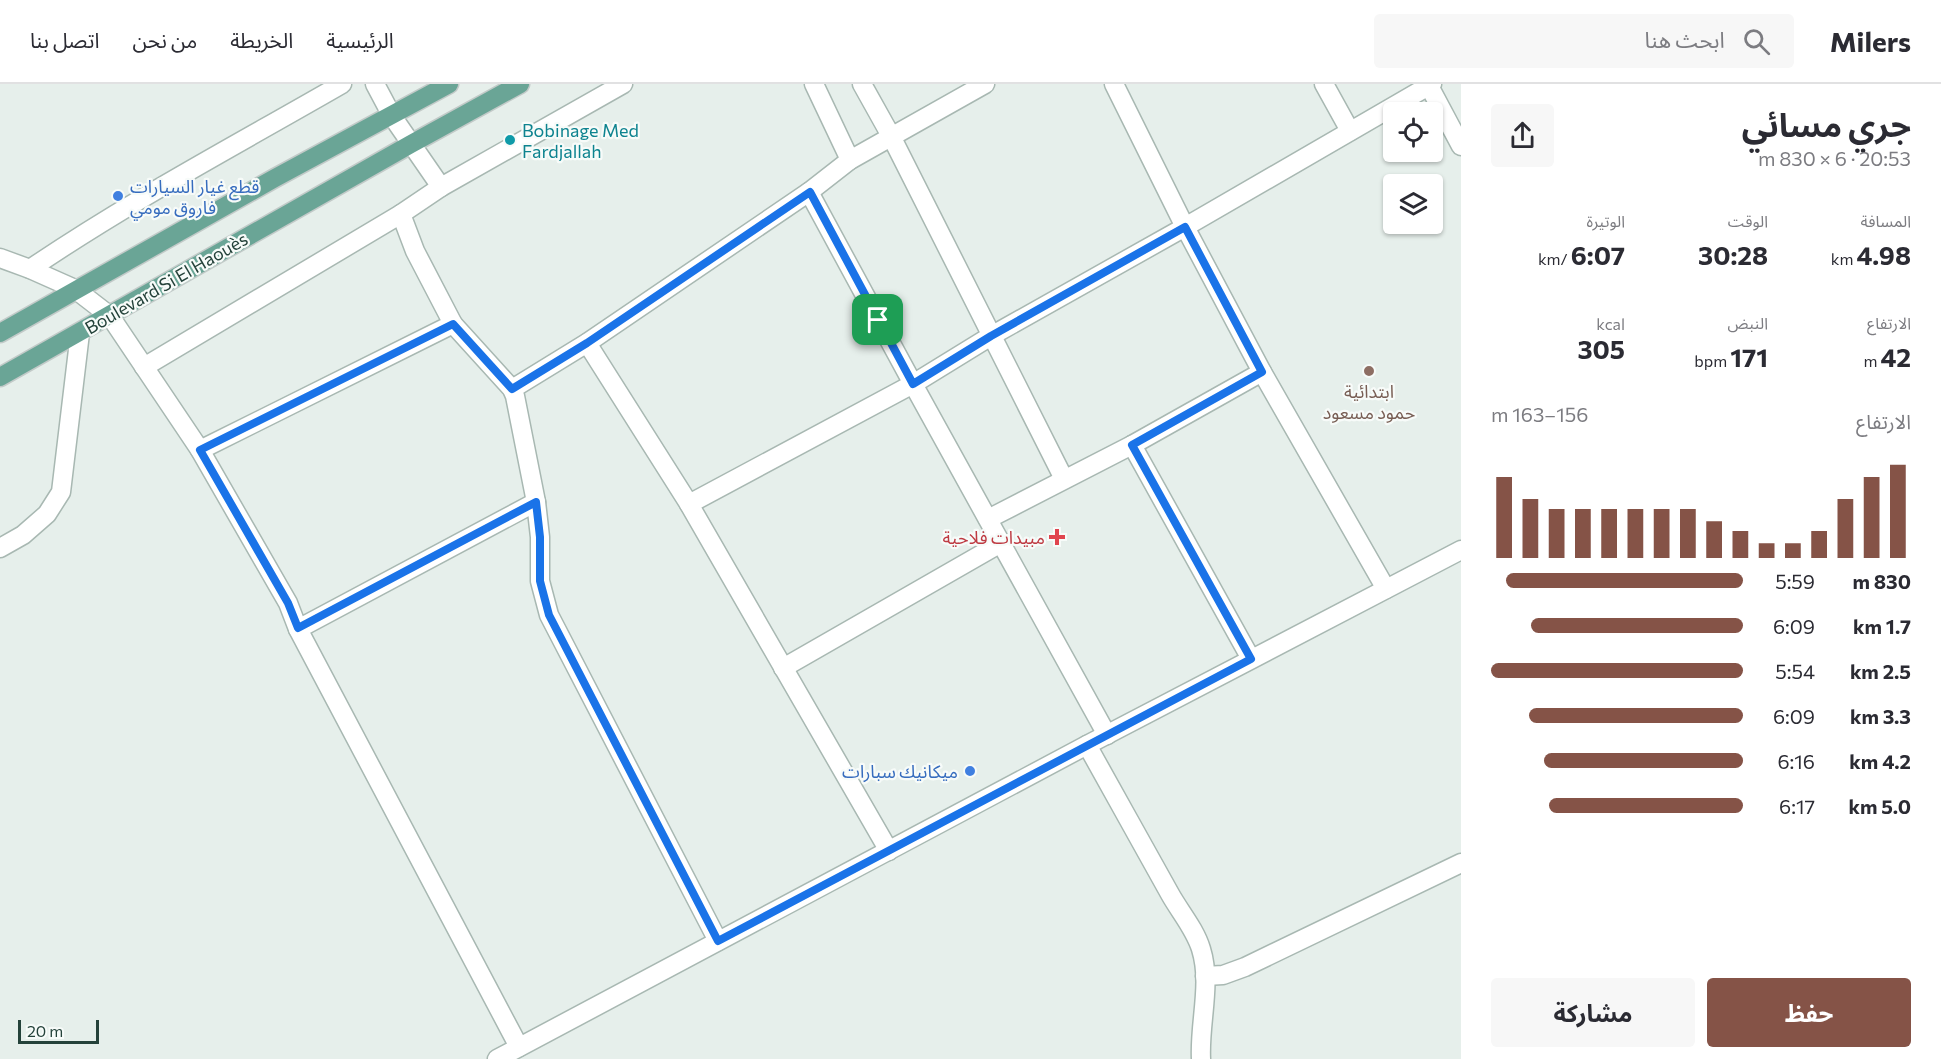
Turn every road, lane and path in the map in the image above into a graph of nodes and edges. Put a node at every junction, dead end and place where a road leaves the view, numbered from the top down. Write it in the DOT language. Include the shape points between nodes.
graph roads {
  1 [pos="342,84"];
  2 [pos="375,84"];
  3 [pos="449,84"];
  4 [pos="520,84"];
  5 [pos="622,84"];
  6 [pos="814,84"];
  7 [pos="862,84"];
  8 [pos="985,84"];
  9 [pos="1114,84"];
  10 [pos="1324,84"];
  11 [pos="1430,84"];
  12 [pos="392,116"];
  13 [pos="1350,131"];
  14 [pos="891,136"];
  15 [pos="411,144"];
  16 [pos="1461,147"];
  17 [pos="850,160"];
  18 [pos="441,187"];
  19 [pos="810,192"];
  20 [pos="401,214"];
  21 [pos="1185,227"];
  22 [pos="0,258"];
  23 [pos="30,269"];
  24 [pos="75,289"];
  25 [pos="111,316"];
  26 [pos="453,324"];
  27 [pos="0,333"];
  28 [pos="80,333"];
  29 [pos="991,336"];
  30 [pos="587,343"];
  31 [pos="144,367"];
  32 [pos="1262,372"];
  33 [pos="0,377"];
  34 [pos="913,384"];
  35 [pos="512,389"];
  36 [pos="1132,445"];
  37 [pos="200,450"];
  38 [pos="1064,480"];
  39 [pos="536,502"];
  40 [pos="689,504"];
  41 [pos="988,519"];
  42 [pos="1001,543"];
  43 [pos="0,549"];
  44 [pos="1461,550"];
  45 [pos="1386,589"];
  46 [pos="298,628"];
  47 [pos="1251,659"];
  48 [pos="783,668"];
  49 [pos="1107,735"];
  50 [pos="1087,745"];
  51 [pos="889,851"];
  52 [pos="1461,863"];
  53 [pos="718,941"];
  54 [pos="1205,976"];
  55 [pos="519,1047"];
  56 [pos="497,1059"];
  57 [pos="1201,1059"];
  1 -- 23 [label="street" via="66,244"];
  2 -- 12 [label="street"];
  3 -- 12 [label="main road, Boulevard Si El Haouès"];
  4 -- 15 [label="main road, Boulevard Si El Haouès"];
  5 -- 18 [label="street"];
  6 -- 17 [label="street"];
  7 -- 14 [label="street"];
  8 -- 14 [label="street"];
  9 -- 21 [label="street"];
  10 -- 13 [label="street"];
  11 -- 13 [label="street"];
  11 -- 16 [label="street"];
  12 -- 15 [label="street"];
  12 -- 24 [label="main road, Boulevard Si El Haouès"];
  13 -- 21 [label="street"];
  14 -- 17 [label="street"];
  14 -- 29 [label="street"];
  15 -- 18 [label="street"];
  15 -- 25 [label="main road, Boulevard Si El Haouès"];
  17 -- 19 [label="street"];
  18 -- 20 [label="street"];
  19 -- 30 [label="street"];
  19 -- 34 [label="street"];
  20 -- 26 [label="street" via="415,251"];
  20 -- 31 [label="street"];
  21 -- 29 [label="street"];
  21 -- 32 [label="street"];
  22 -- 23 [label="street"];
  23 -- 24 [label="street"];
  24 -- 25 [label="street"];
  24 -- 27 [label="main road, Boulevard Si El Haouès"];
  25 -- 28 [label="main road, Boulevard Si El Haouès"];
  25 -- 31 [label="street"];
  26 -- 35 [label="street"];
  26 -- 37 [label="street"];
  28 -- 33 [label="main road, Boulevard Si El Haouès"];
  28 -- 43 [label="street" via="61,492 47,514"];
  29 -- 34 [label="street"];
  29 -- 38 [label="street"];
  30 -- 35 [label="street"];
  30 -- 40 [label="street"];
  31 -- 37 [label="street"];
  32 -- 36 [label="street"];
  32 -- 45 [label="street"];
  34 -- 40 [label="street"];
  34 -- 41 [label="street"];
  35 -- 39 [label="street"];
  36 -- 38 [label="street"];
  36 -- 47 [label="street"];
  37 -- 46 [label="street" via="288,603"];
  38 -- 41 [label="street"];
  39 -- 46 [label="street"];
  39 -- 53 [label="street" via="540,581 549,615"];
  40 -- 48 [label="street"];
  41 -- 42 [label="street"];
  42 -- 48 [label="street"];
  42 -- 49 [label="street"];
  44 -- 45 [label="street"];
  45 -- 47 [label="street"];
  46 -- 55 [label="street"];
  47 -- 49 [label="street"];
  48 -- 51 [label="street"];
  49 -- 50 [label="street"];
  50 -- 51 [label="street"];
  50 -- 54 [label="street" via="1193,931 1202,950"];
  51 -- 53 [label="street"];
  52 -- 54 [label="street" via="1245,967"];
  53 -- 55 [label="street"];
  54 -- 57 [label="street"];
  55 -- 56 [label="street"];
}
